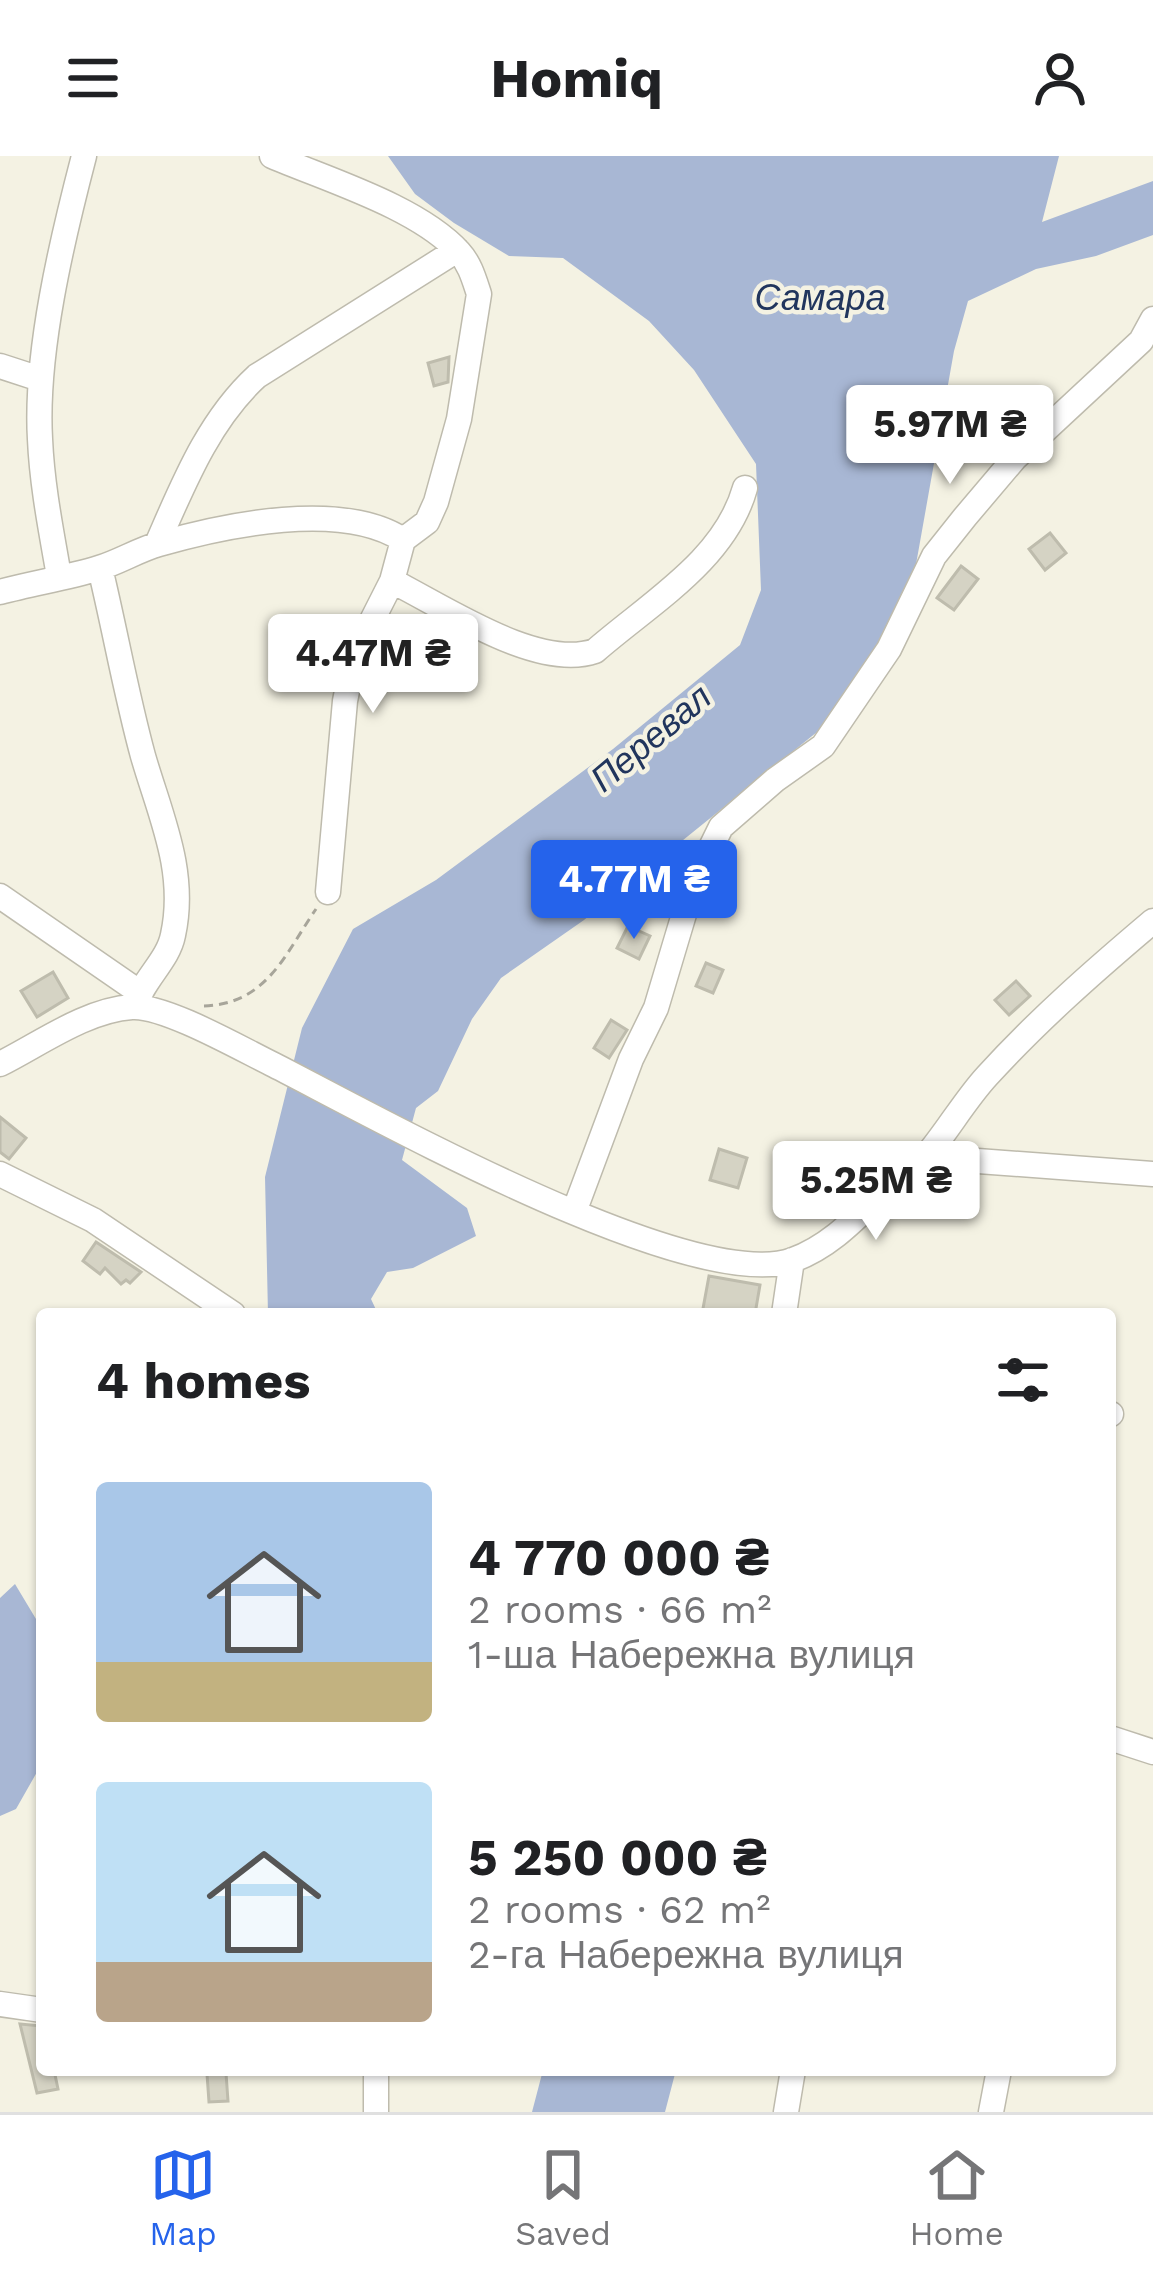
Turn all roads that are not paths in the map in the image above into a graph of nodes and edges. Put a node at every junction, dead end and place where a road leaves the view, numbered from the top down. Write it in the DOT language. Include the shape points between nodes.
graph roads {
  1 [pos="84,156"];
  2 [pos="272,156"];
  3 [pos="457,250"];
  4 [pos="1149,338"];
  5 [pos="0,366"];
  6 [pos="40,379"];
  7 [pos="745,488"];
  8 [pos="403,540"];
  9 [pos="157,544"];
  10 [pos="100,568"];
  11 [pos="58,576"];
  12 [pos="392,581"];
  13 [pos="0,592"];
  14 [pos="328,892"];
  15 [pos="0,896"];
  16 [pos="1153,921"];
  17 [pos="137,999"];
  18 [pos="0,1064"];
  19 [pos="923,1161"];
  20 [pos="0,1174"];
  21 [pos="1153,1174"];
  22 [pos="574,1212"];
  23 [pos="792,1260"];
  24 [pos="224,1308"];
  25 [pos="785,1308"];
  26 [pos="1116,1746"];
  27 [pos="1153,1752"];
  28 [pos="0,2004"];
  29 [pos="36,2009"];
  30 [pos="376,2076"];
  31 [pos="792,2076"];
  32 [pos="998,2076"];
  33 [pos="376,2112"];
  34 [pos="786,2112"];
  35 [pos="991,2112"];
  1 -- 6 [label="street"];
  2 -- 3 [label="street" via="411,217"];
  3 -- 8 [label="street" via="479,294 459,419 428,522"];
  3 -- 9 [label="street" via="231,400"];
  4 -- 22 [label="street" via="1015,458 964,517 934,556 890,649 823,746 721,826"];
  5 -- 6 [label="street"];
  6 -- 11 [label="street"];
  7 -- 12 [label="street" via="718,546 595,650 575,658 519,647"];
  8 -- 9 [label="street" via="364,525 302,518"];
  8 -- 12 [label="street"];
  9 -- 10 [label="street"];
  10 -- 11 [label="street"];
  10 -- 17 [label="street" via="178,889 173,940"];
  11 -- 13 [label="street"];
  12 -- 14 [label="street" via="354,656"];
  15 -- 17 [label="street"];
  16 -- 19 [label="street" via="986,1078"];
  17 -- 18 [label="street"];
  17 -- 22 [label="street"];
  19 -- 21 [label="street"];
  19 -- 23 [label="street" via="823,1246"];
  20 -- 24 [label="street" via="93,1220"];
  22 -- 23 [label="street" via="727,1264"];
  23 -- 25 [label="street"];
  26 -- 27 [label="street"];
  28 -- 29 [label="street"];
  30 -- 33 [label="street"];
  31 -- 34 [label="street"];
  32 -- 35 [label="street"];
}
